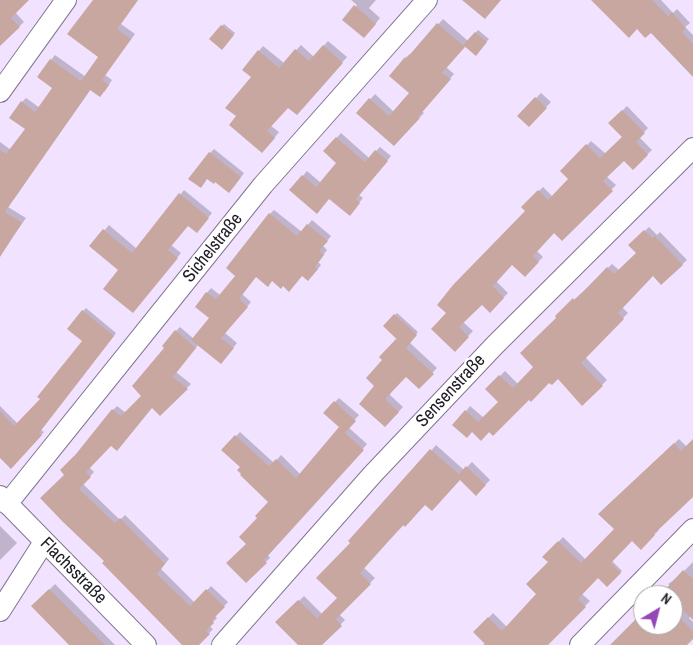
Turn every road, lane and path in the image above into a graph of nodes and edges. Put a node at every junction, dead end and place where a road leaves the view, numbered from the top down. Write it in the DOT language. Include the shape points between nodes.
graph roads {
  1 [pos="66,0"];
  2 [pos="427,0"];
  3 [pos="0,92"];
  4 [pos="693,148"];
  5 [pos="4,500"];
  6 [pos="693,530"];
  7 [pos="44,542"];
  8 [pos="0,610"];
  9 [pos="146,645"];
  10 [pos="222,645"];
  11 [pos="580,645"];
  1 -- 3 [label="street"];
  2 -- 5 [label="street, Sichelstraße" via="264,186"];
  4 -- 10 [label="street, Sensenstraße" via="406,438"];
  5 -- 7 [label="street, Flachsstraße"];
  6 -- 11 [label="street"];
  7 -- 8 [label="street"];
  7 -- 9 [label="street, Flachsstraße"];
}
